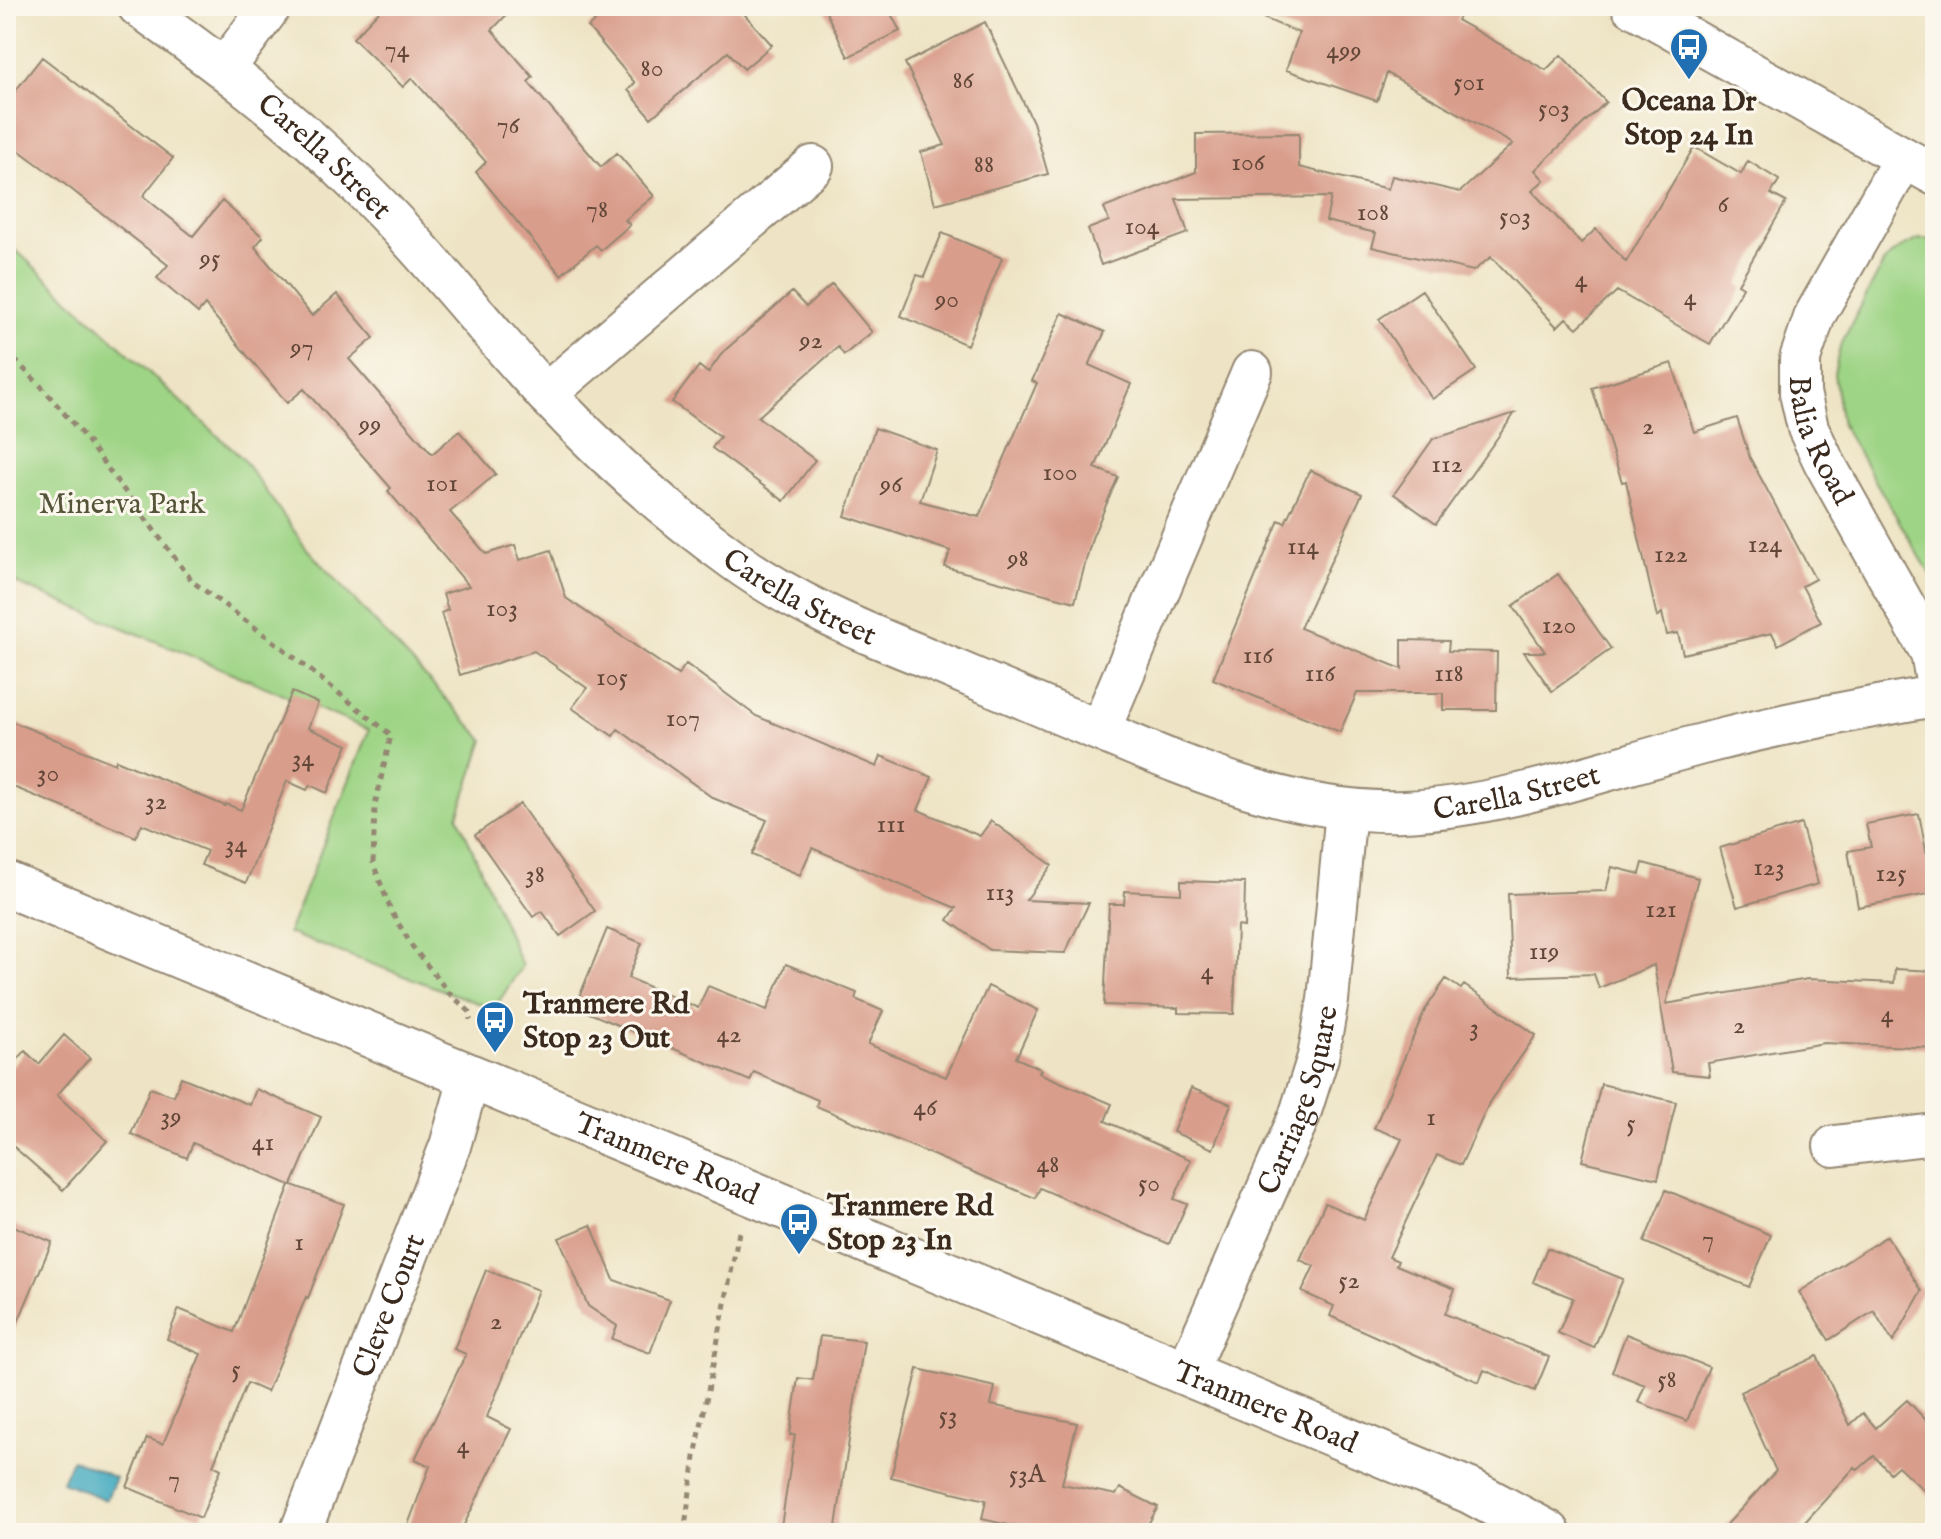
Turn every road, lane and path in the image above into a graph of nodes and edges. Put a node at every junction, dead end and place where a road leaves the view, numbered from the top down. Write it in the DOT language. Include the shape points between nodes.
graph roads {
  1 [pos="138,6"];
  2 [pos="271,6"];
  3 [pos="1632,6"];
  4 [pos="225,68"];
  5 [pos="813,166"];
  6 [pos="1920,167"];
  7 [pos="6,351"];
  8 [pos="1252,372"];
  9 [pos="546,394"];
  10 [pos="1935,675"];
  11 [pos="1935,696"];
  12 [pos="1100,730"];
  13 [pos="1346,810"];
  14 [pos="6,884"];
  15 [pos="470,1020"];
  16 [pos="470,1076"];
  17 [pos="1935,1134"];
  18 [pos="1834,1146"];
  19 [pos="746,1191"];
  20 [pos="1186,1373"];
  21 [pos="300,1533"];
  22 [pos="684,1533"];
  23 [pos="1548,1533"];
  1 -- 4 [label="street, Carella Street"];
  2 -- 4 [label="street"];
  3 -- 6 [label="street"];
  4 -- 9 [label="street, Carella Street" via="358,184"];
  5 -- 9 [label="street"];
  6 -- 10 [label="street, Balia Road" via="1815,315 1800,359 1800,393 1824,462 1931,653"];
  7 -- 15 [label="path" via="81,433 193,582 391,735 375,805 373,863 391,911 412,946 470,1012"];
  8 -- 12 [label="street"];
  9 -- 12 [label="street, Carella Street" via="683,522 792,597 851,627"];
  11 -- 13 [label="street, Carella Street" via="1828,714 1496,799 1407,811"];
  12 -- 13 [label="street, Carella Street" via="1273,796"];
  13 -- 20 [label="street, Carriage Square" via="1318,1057 1299,1117"];
  14 -- 16 [label="street, Tranmere Road"];
  16 -- 19 [label="street, Tranmere Road"];
  16 -- 21 [label="street, Cleve Court" via="450,1146"];
  17 -- 18 [label="street"];
  19 -- 20 [label="street, Tranmere Road"];
  19 -- 22 [label="path"];
  20 -- 23 [label="street, Tranmere Road" via="1470,1491"];
}
